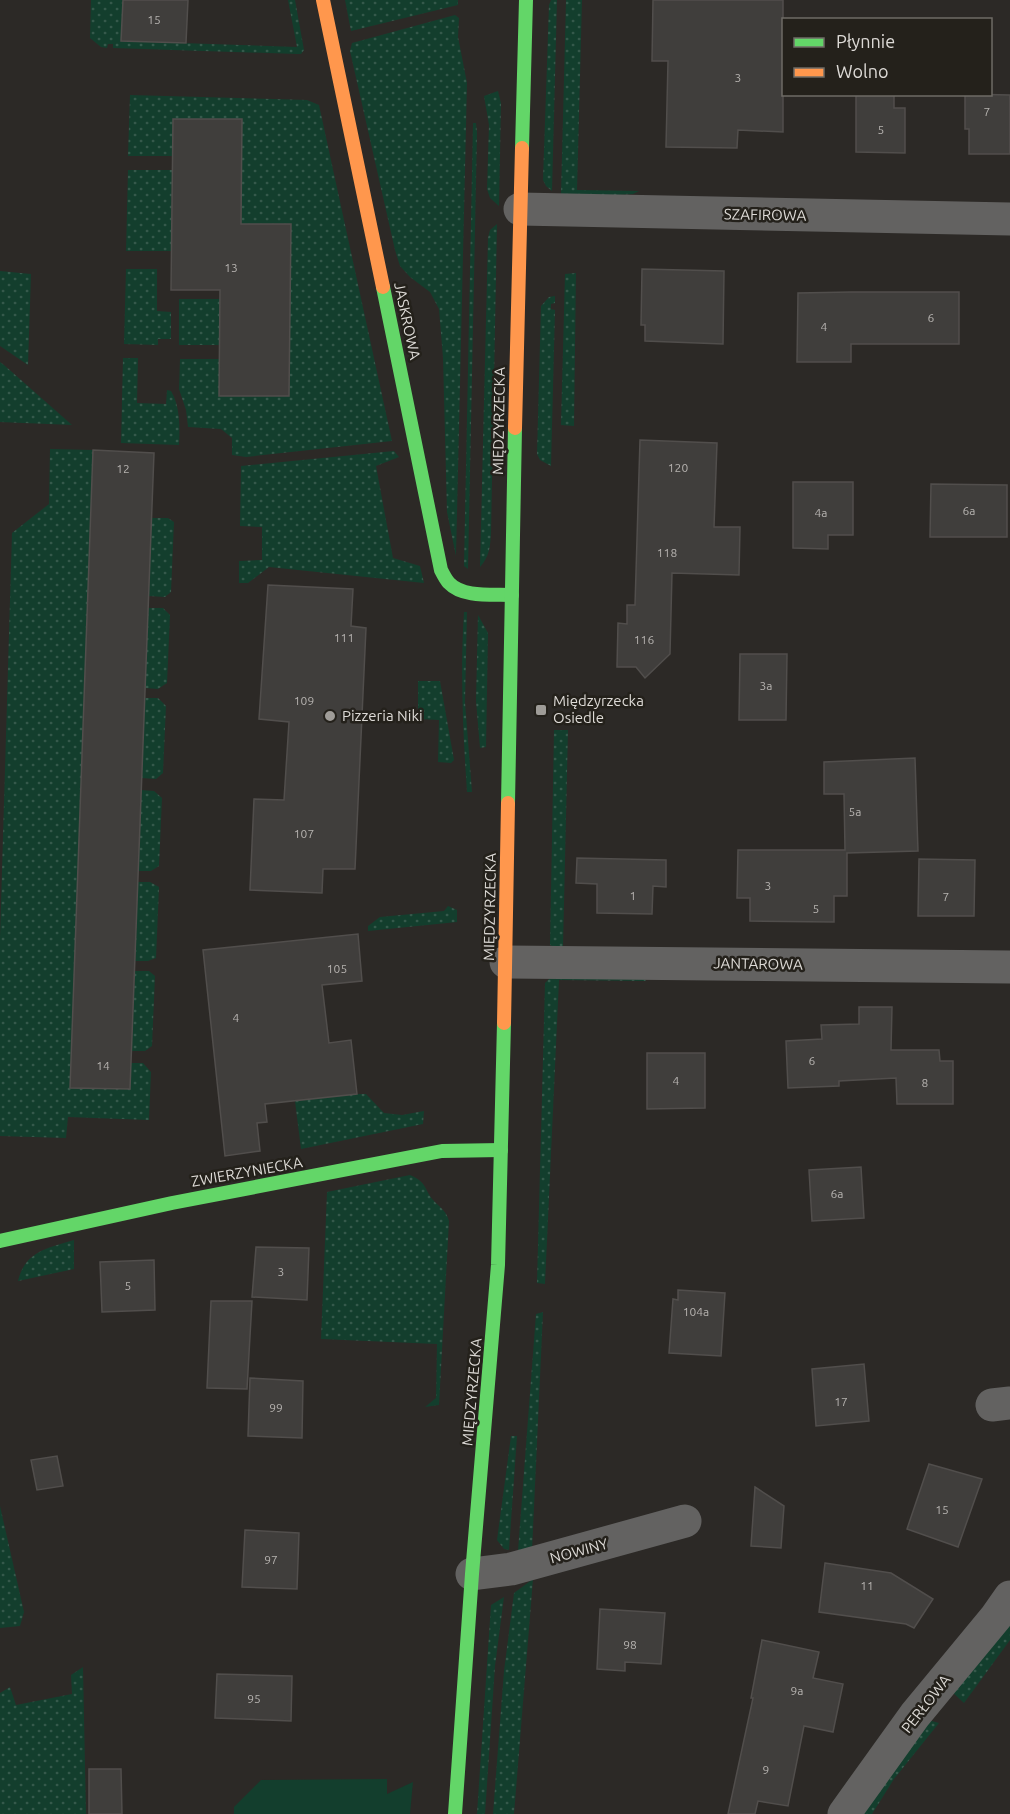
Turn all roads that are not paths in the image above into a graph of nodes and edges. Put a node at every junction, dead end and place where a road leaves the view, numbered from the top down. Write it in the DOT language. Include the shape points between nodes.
graph roads {
  1 [pos="323,0"];
  2 [pos="526,0"];
  3 [pos="520,209"];
  4 [pos="1010,219"];
  5 [pos="512,595"];
  6 [pos="506,962"];
  7 [pos="1010,967"];
  8 [pos="501,1150"];
  9 [pos="0,1241"];
  10 [pos="685,1521"];
  11 [pos="472,1574"];
  12 [pos="1010,1597"];
  13 [pos="455,1814"];
  14 [pos="844,1814"];
  1 -- 5 [label="main road, JASKROWA" via="441,570 459,590"];
  2 -- 3 [label="main road, MIĘDZYRZECKA"];
  3 -- 4 [label="street, SZAFIROWA"];
  3 -- 5 [label="main road, MIĘDZYRZECKA"];
  5 -- 6 [label="main road, MIĘDZYRZECKA"];
  6 -- 7 [label="street, JANTAROWA"];
  6 -- 8 [label="main road, MIĘDZYRZECKA"];
  8 -- 9 [label="main road, ZWIERZYNIECKA" via="433,1153"];
  8 -- 11 [label="main road, MIĘDZYRZECKA" via="495,1303"];
  10 -- 11 [label="street, NOWINY" via="511,1569"];
  11 -- 13 [label="main road, MIĘDZYRZECKA"];
  12 -- 14 [label="street, PERŁOWA" via="915,1716"];
}
